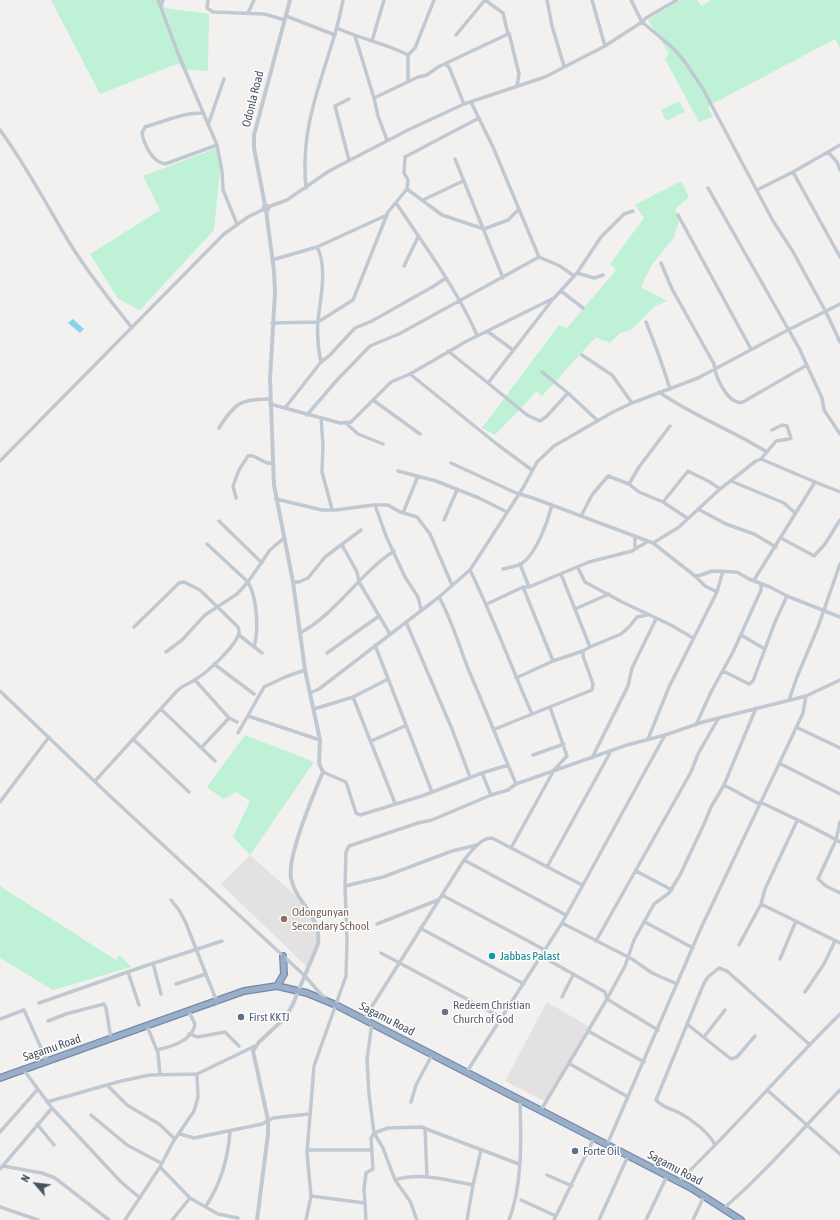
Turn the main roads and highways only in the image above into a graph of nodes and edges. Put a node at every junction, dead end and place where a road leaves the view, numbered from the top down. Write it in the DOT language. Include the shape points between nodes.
graph roads {
  1 [pos="283,956"];
  2 [pos="277,986"];
  3 [pos="0,1078"];
  4 [pos="741,1220"];
  1 -- 2 [label="highway" via="284,974"];
  2 -- 3 [label="highway, Sagamu Road" via="244,991"];
  2 -- 4 [label="highway, Sagamu Road" via="327,1001 372,1023 667,1176"];
}
